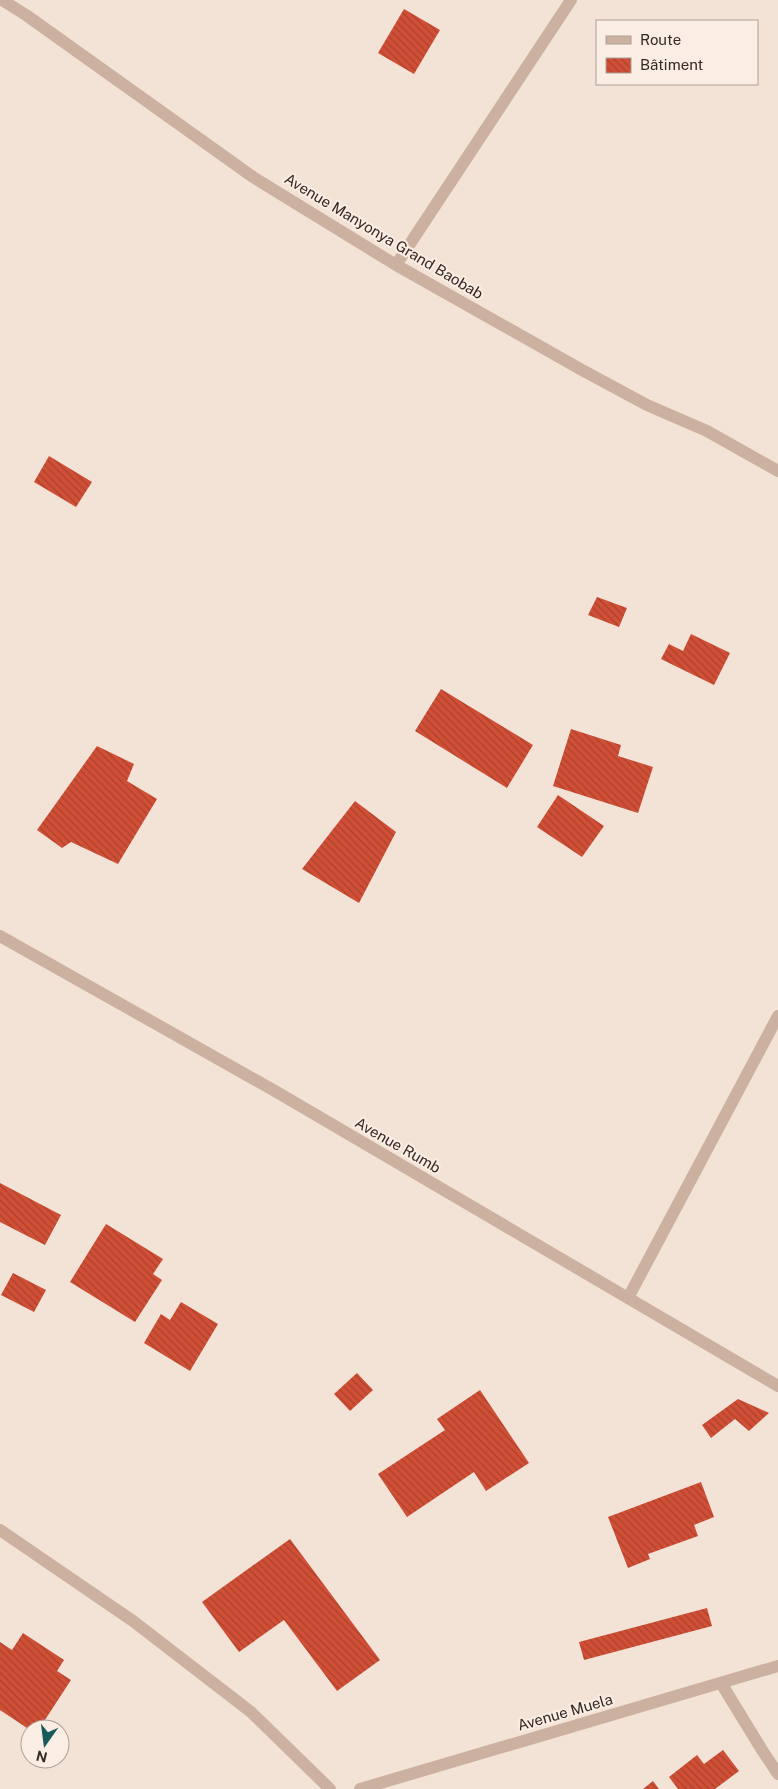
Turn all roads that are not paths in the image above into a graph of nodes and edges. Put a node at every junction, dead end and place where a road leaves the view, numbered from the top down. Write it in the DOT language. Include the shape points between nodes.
graph roads {
  1 [pos="2,0"];
  2 [pos="571,0"];
  3 [pos="396,265"];
  4 [pos="774,469"];
  5 [pos="0,936"];
  6 [pos="778,1016"];
  7 [pos="628,1298"];
  8 [pos="778,1386"];
  9 [pos="0,1530"];
  10 [pos="778,1666"];
  11 [pos="721,1683"];
  12 [pos="778,1774"];
  13 [pos="330,1789"];
  14 [pos="360,1789"];
  1 -- 3 [label="street, Avenue Manyonya Grand Baobab" via="253,177"];
  2 -- 3 [label="street"];
  3 -- 4 [label="street, Avenue Manyonya Grand Baobab" via="582,370 647,405 707,431"];
  5 -- 7 [label="street, Avenue Rumb" via="275,1091"];
  6 -- 7 [label="street"];
  7 -- 8 [label="street, Avenue Rumb"];
  9 -- 13 [label="street" via="133,1621 251,1712"];
  10 -- 11 [label="street, Avenue Muela"];
  11 -- 12 [label="street"];
  11 -- 14 [label="street, Avenue Muela"];
}
